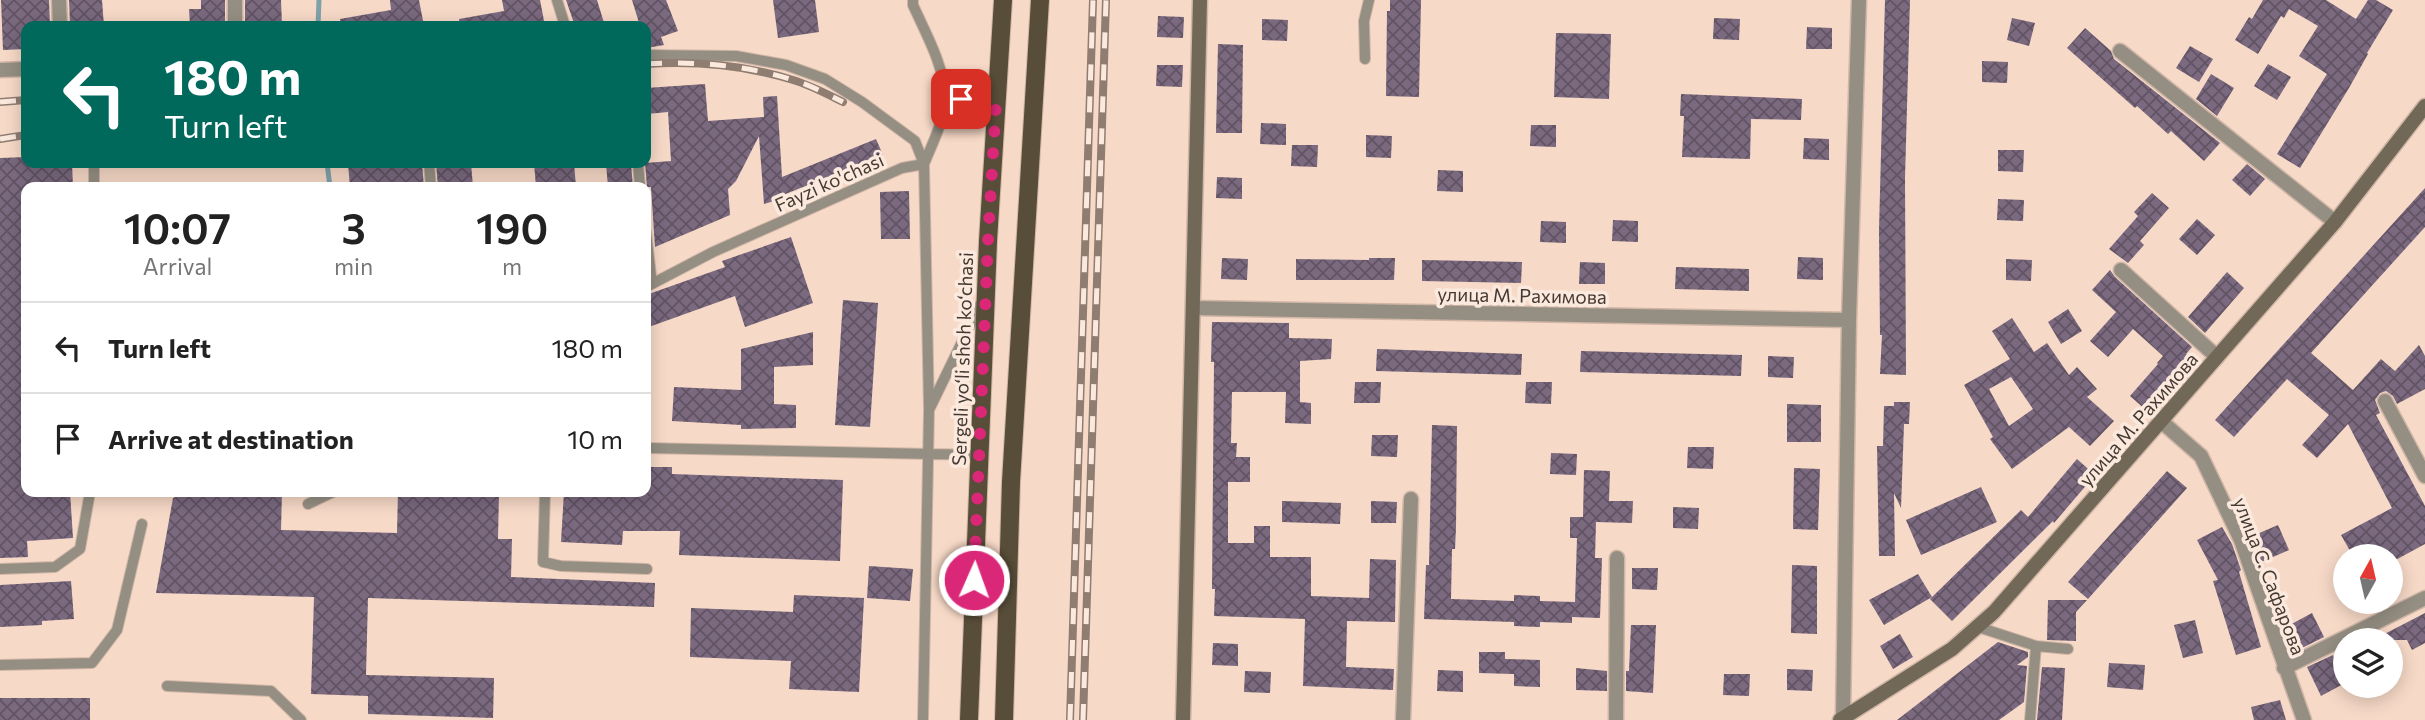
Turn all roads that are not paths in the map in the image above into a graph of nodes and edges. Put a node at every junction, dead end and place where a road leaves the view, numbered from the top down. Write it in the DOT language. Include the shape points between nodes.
graph roads {
  1 [pos="59,0"];
  2 [pos="235,0"];
  3 [pos="557,0"];
  4 [pos="901,0"];
  5 [pos="1003,0"];
  6 [pos="1040,0"];
  7 [pos="1200,0"];
  8 [pos="1369,0"];
  9 [pos="1859,0"];
  10 [pos="913,2"];
  11 [pos="60,21"];
  12 [pos="236,21"];
  13 [pos="563,21"];
  14 [pos="2120,51"];
  15 [pos="651,55"];
  16 [pos="1364,59"];
  17 [pos="21,69"];
  18 [pos="0,70"];
  19 [pos="945,98"];
  20 [pos="996,102"];
  21 [pos="2424,111"];
  22 [pos="924,164"];
  23 [pos="2335,222"];
  24 [pos="2121,270"];
  25 [pos="651,285"];
  26 [pos="985,293"];
  27 [pos="1194,309"];
  28 [pos="1849,320"];
  29 [pos="2217,357"];
  30 [pos="2385,401"];
  31 [pos="929,410"];
  32 [pos="2162,422"];
  33 [pos="651,448"];
  34 [pos="928,455"];
  35 [pos="979,455"];
  36 [pos="2425,476"];
  37 [pos="89,497"];
  38 [pos="323,497"];
  39 [pos="545,497"];
  40 [pos="1411,499"];
  41 [pos="308,504"];
  42 [pos="142,524"];
  43 [pos="1617,558"];
  44 [pos="0,569"];
  45 [pos="647,569"];
  46 [pos="2425,598"];
  47 [pos="1978,627"];
  48 [pos="2036,646"];
  49 [pos="2068,649"];
  50 [pos="0,665"];
  51 [pos="2284,668"];
  52 [pos="167,686"];
  53 [pos="1841,719"];
  54 [pos="301,720"];
  55 [pos="923,720"];
  56 [pos="969,720"];
  57 [pos="1004,720"];
  58 [pos="1183,720"];
  59 [pos="1403,720"];
  60 [pos="1616,720"];
  61 [pos="2030,720"];
  62 [pos="2304,720"];
  1 -- 11 [label="street"];
  2 -- 12 [label="street"];
  3 -- 13 [label="lane"];
  4 -- 10 [label="lane"];
  5 -- 20 [label="main road, Sergeli yo‘li shoh ko‘chasi"];
  6 -- 57 [label="main road" via="1011,482"];
  7 -- 27 [label="street"];
  8 -- 16 [label="lane"];
  9 -- 28 [label="street, улица М. Рахимова"];
  10 -- 19 [label="lane" via="935,53"];
  14 -- 23 [label="street"];
  15 -- 22 [label="lane" via="736,56 786,65 825,79 915,141"];
  17 -- 18 [label="street"];
  19 -- 20 [label="lane"];
  19 -- 22 [label="lane"];
  20 -- 26 [label="main road, Sergeli yo‘li shoh ko‘chasi"];
  21 -- 23 [label="street, улица М. Рахимова"];
  22 -- 25 [label="lane, Fayzi ko'chasi" via="902,168 713,252"];
  22 -- 31 [label="lane"];
  23 -- 29 [label="street, улица М. Рахимова"];
  24 -- 29 [label="street"];
  26 -- 31 [label="lane"];
  26 -- 35 [label="main road, Sergeli yo‘li shoh ko‘chasi"];
  27 -- 28 [label="street, улица М. Рахимова"];
  27 -- 58 [label="street"];
  28 -- 53 [label="street, улица М. Рахимова"];
  29 -- 32 [label="street, улица М. Рахимова"];
  30 -- 36 [label="street"];
  31 -- 34 [label="lane"];
  32 -- 47 [label="street, улица М. Рахимова"];
  32 -- 51 [label="street, улица С. Сафарова" via="2201,456 2241,540"];
  33 -- 34 [label="lane"];
  34 -- 35 [label="lane"];
  34 -- 55 [label="lane"];
  35 -- 56 [label="main road, Sergeli yo‘li shoh ko‘chasi"];
  37 -- 44 [label="lane" via="80,550 55,568"];
  38 -- 41 [label="lane"];
  39 -- 45 [label="lane" via="543,562"];
  40 -- 59 [label="street"];
  42 -- 50 [label="lane" via="117,630 92,663"];
  43 -- 60 [label="street"];
  46 -- 51 [label="street"];
  47 -- 48 [label="lane"];
  47 -- 53 [label="street, улица М. Рахимова" via="1952,649"];
  48 -- 49 [label="lane"];
  48 -- 61 [label="lane"];
  51 -- 62 [label="street, улица С. Сафарова"];
  52 -- 54 [label="lane" via="271,691"];
}
